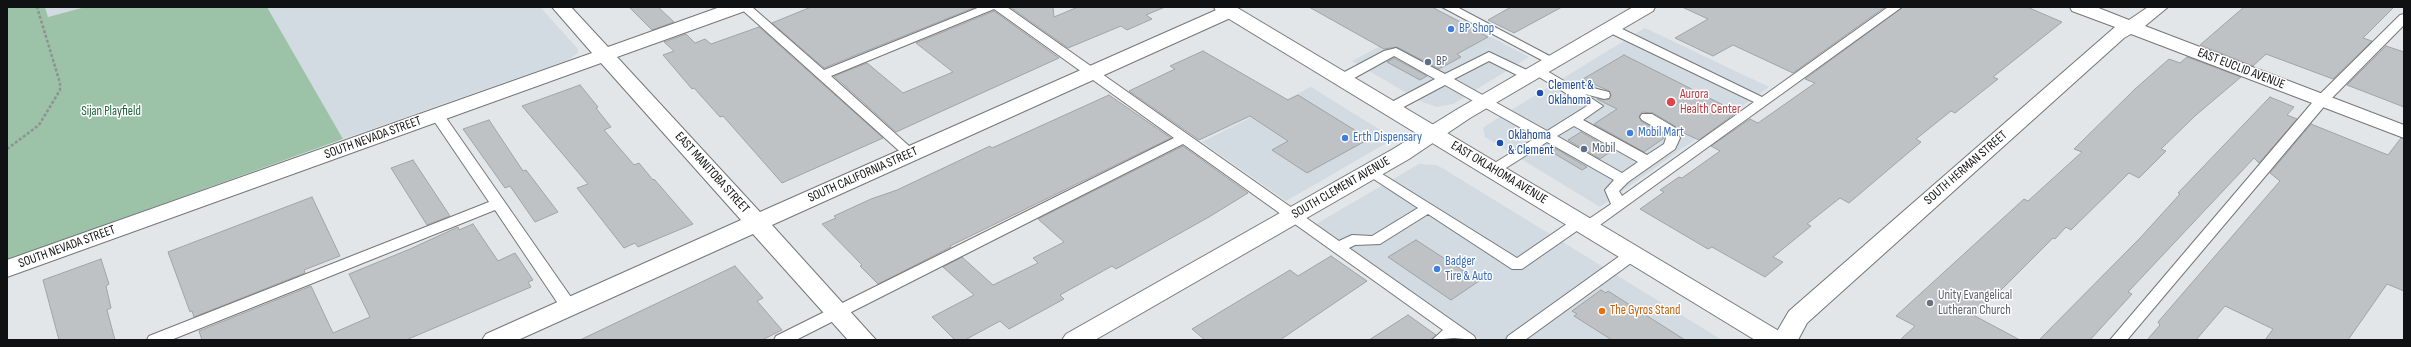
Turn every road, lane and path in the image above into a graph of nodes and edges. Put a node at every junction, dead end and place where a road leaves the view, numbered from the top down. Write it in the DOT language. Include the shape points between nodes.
graph roads {
  1 [pos="36,7"];
  2 [pos="561,7"];
  3 [pos="738,7"];
  4 [pos="745,7"];
  5 [pos="990,7"];
  6 [pos="999,7"];
  7 [pos="1448,7"];
  8 [pos="1646,7"];
  9 [pos="1896,7"];
  10 [pos="2079,7"];
  11 [pos="2159,7"];
  12 [pos="1227,9"];
  13 [pos="2404,18"];
  14 [pos="2130,27"];
  15 [pos="1610,28"];
  16 [pos="604,55"];
  17 [pos="1540,69"];
  18 [pos="1092,73"];
  19 [pos="822,75"];
  20 [pos="1342,78"];
  21 [pos="1444,78"];
  22 [pos="1564,85"];
  23 [pos="1604,95"];
  24 [pos="2322,100"];
  25 [pos="1485,101"];
  26 [pos="1763,102"];
  27 [pos="1391,108"];
  28 [pos="437,115"];
  29 [pos="1647,117"];
  30 [pos="1573,120"];
  31 [pos="2404,132"];
  32 [pos="1434,134"];
  33 [pos="1548,136"];
  34 [pos="1184,138"];
  35 [pos="7,148"];
  36 [pos="911,154"];
  37 [pos="1649,162"];
  38 [pos="1493,170"];
  39 [pos="1371,171"];
  40 [pos="1623,179"];
  41 [pos="497,204"];
  42 [pos="1620,205"];
  43 [pos="1428,208"];
  44 [pos="1293,216"];
  45 [pos="756,222"];
  46 [pos="1584,225"];
  47 [pos="1339,248"];
  48 [pos="1633,254"];
  49 [pos="7,269"];
  50 [pos="569,307"];
  51 [pos="838,312"];
  52 [pos="1454,330"];
  53 [pos="154,340"];
  54 [pos="495,340"];
  55 [pos="782,340"];
  56 [pos="863,340"];
  57 [pos="1075,340"];
  58 [pos="1440,340"];
  59 [pos="1468,340"];
  60 [pos="1514,340"];
  61 [pos="1775,340"];
  62 [pos="1785,340"];
  63 [pos="2118,340"];
  1 -- 35 [label="path" via="60,90 39,125"];
  2 -- 16 [label="street, EAST MANITOBA STREET"];
  3 -- 16 [label="street, SOUTH NEVADA STREET"];
  4 -- 19 [label="lane"];
  5 -- 19 [label="lane"];
  6 -- 18 [label="lane"];
  7 -- 17 [label="lane"];
  8 -- 15 [label="street, SOUTH CLEMENT AVENUE"];
  9 -- 26 [label="lane"];
  10 -- 14 [label="street, EAST EUCLID AVENUE"];
  11 -- 14 [label="street, SOUTH HERMAN STREET"];
  12 -- 18 [label="street, SOUTH CALIFORNIA STREET"];
  12 -- 20 [label="street, EAST OKLAHOMA AVENUE"];
  13 -- 24 [label="lane"];
  14 -- 24 [label="street, EAST EUCLID AVENUE"];
  14 -- 62 [label="street, SOUTH HERMAN STREET" via="2117,34 1798,316"];
  15 -- 17 [label="street, SOUTH CLEMENT AVENUE"];
  15 -- 26 [label="lane"];
  16 -- 28 [label="street, SOUTH NEVADA STREET"];
  16 -- 45 [label="street, EAST MANITOBA STREET"];
  17 -- 21 [label="lane" via="1489,56"];
  17 -- 22 [label="lane"];
  17 -- 25 [label="street, SOUTH CLEMENT AVENUE"];
  18 -- 34 [label="lane"];
  18 -- 36 [label="street, SOUTH CALIFORNIA STREET"];
  19 -- 36 [label="lane"];
  20 -- 21 [label="lane" via="1396,52"];
  20 -- 27 [label="street, EAST OKLAHOMA AVENUE"];
  21 -- 25 [label="lane"];
  21 -- 27 [label="lane"];
  22 -- 23 [label="lane"];
  22 -- 30 [label="lane" via="1596,106"];
  24 -- 31 [label="street, EAST EUCLID AVENUE"];
  24 -- 63 [label="lane"];
  25 -- 32 [label="street, SOUTH CLEMENT AVENUE"];
  25 -- 33 [label="lane"];
  26 -- 42 [label="lane"];
  27 -- 32 [label="street, EAST OKLAHOMA AVENUE"];
  28 -- 41 [label="lane"];
  28 -- 49 [label="street, SOUTH NEVADA STREET"];
  29 -- 37 [label="lane" via="1669,130 1673,138 1670,146"];
  30 -- 33 [label="lane"];
  30 -- 37 [label="lane"];
  32 -- 38 [label="street, EAST OKLAHOMA AVENUE"];
  32 -- 39 [label="street, SOUTH CLEMENT AVENUE"];
  33 -- 38 [label="lane"];
  33 -- 40 [label="lane"];
  34 -- 44 [label="lane"];
  34 -- 51 [label="lane"];
  36 -- 45 [label="street, SOUTH CALIFORNIA STREET"];
  37 -- 40 [label="lane"];
  38 -- 46 [label="street, EAST OKLAHOMA AVENUE"];
  39 -- 43 [label="lane"];
  39 -- 44 [label="street, SOUTH CLEMENT AVENUE"];
  40 -- 42 [label="lane" via="1612,190"];
  41 -- 50 [label="lane"];
  41 -- 53 [label="lane"];
  42 -- 46 [label="lane"];
  43 -- 46 [label="lane" via="1517,265"];
  43 -- 47 [label="lane" via="1375,241 1352,240"];
  44 -- 47 [label="lane"];
  44 -- 57 [label="street, SOUTH CLEMENT AVENUE"];
  45 -- 50 [label="street, SOUTH CALIFORNIA STREET"];
  45 -- 51 [label="street, EAST MANITOBA STREET"];
  46 -- 48 [label="street, EAST OKLAHOMA AVENUE"];
  47 -- 52 [label="lane"];
  48 -- 60 [label="lane"];
  48 -- 61 [label="street, EAST OKLAHOMA AVENUE"];
  50 -- 54 [label="street, SOUTH CALIFORNIA STREET"];
  51 -- 55 [label="lane"];
  51 -- 56 [label="street, EAST MANITOBA STREET"];
  52 -- 58 [label="lane"];
  52 -- 59 [label="lane"];
}
